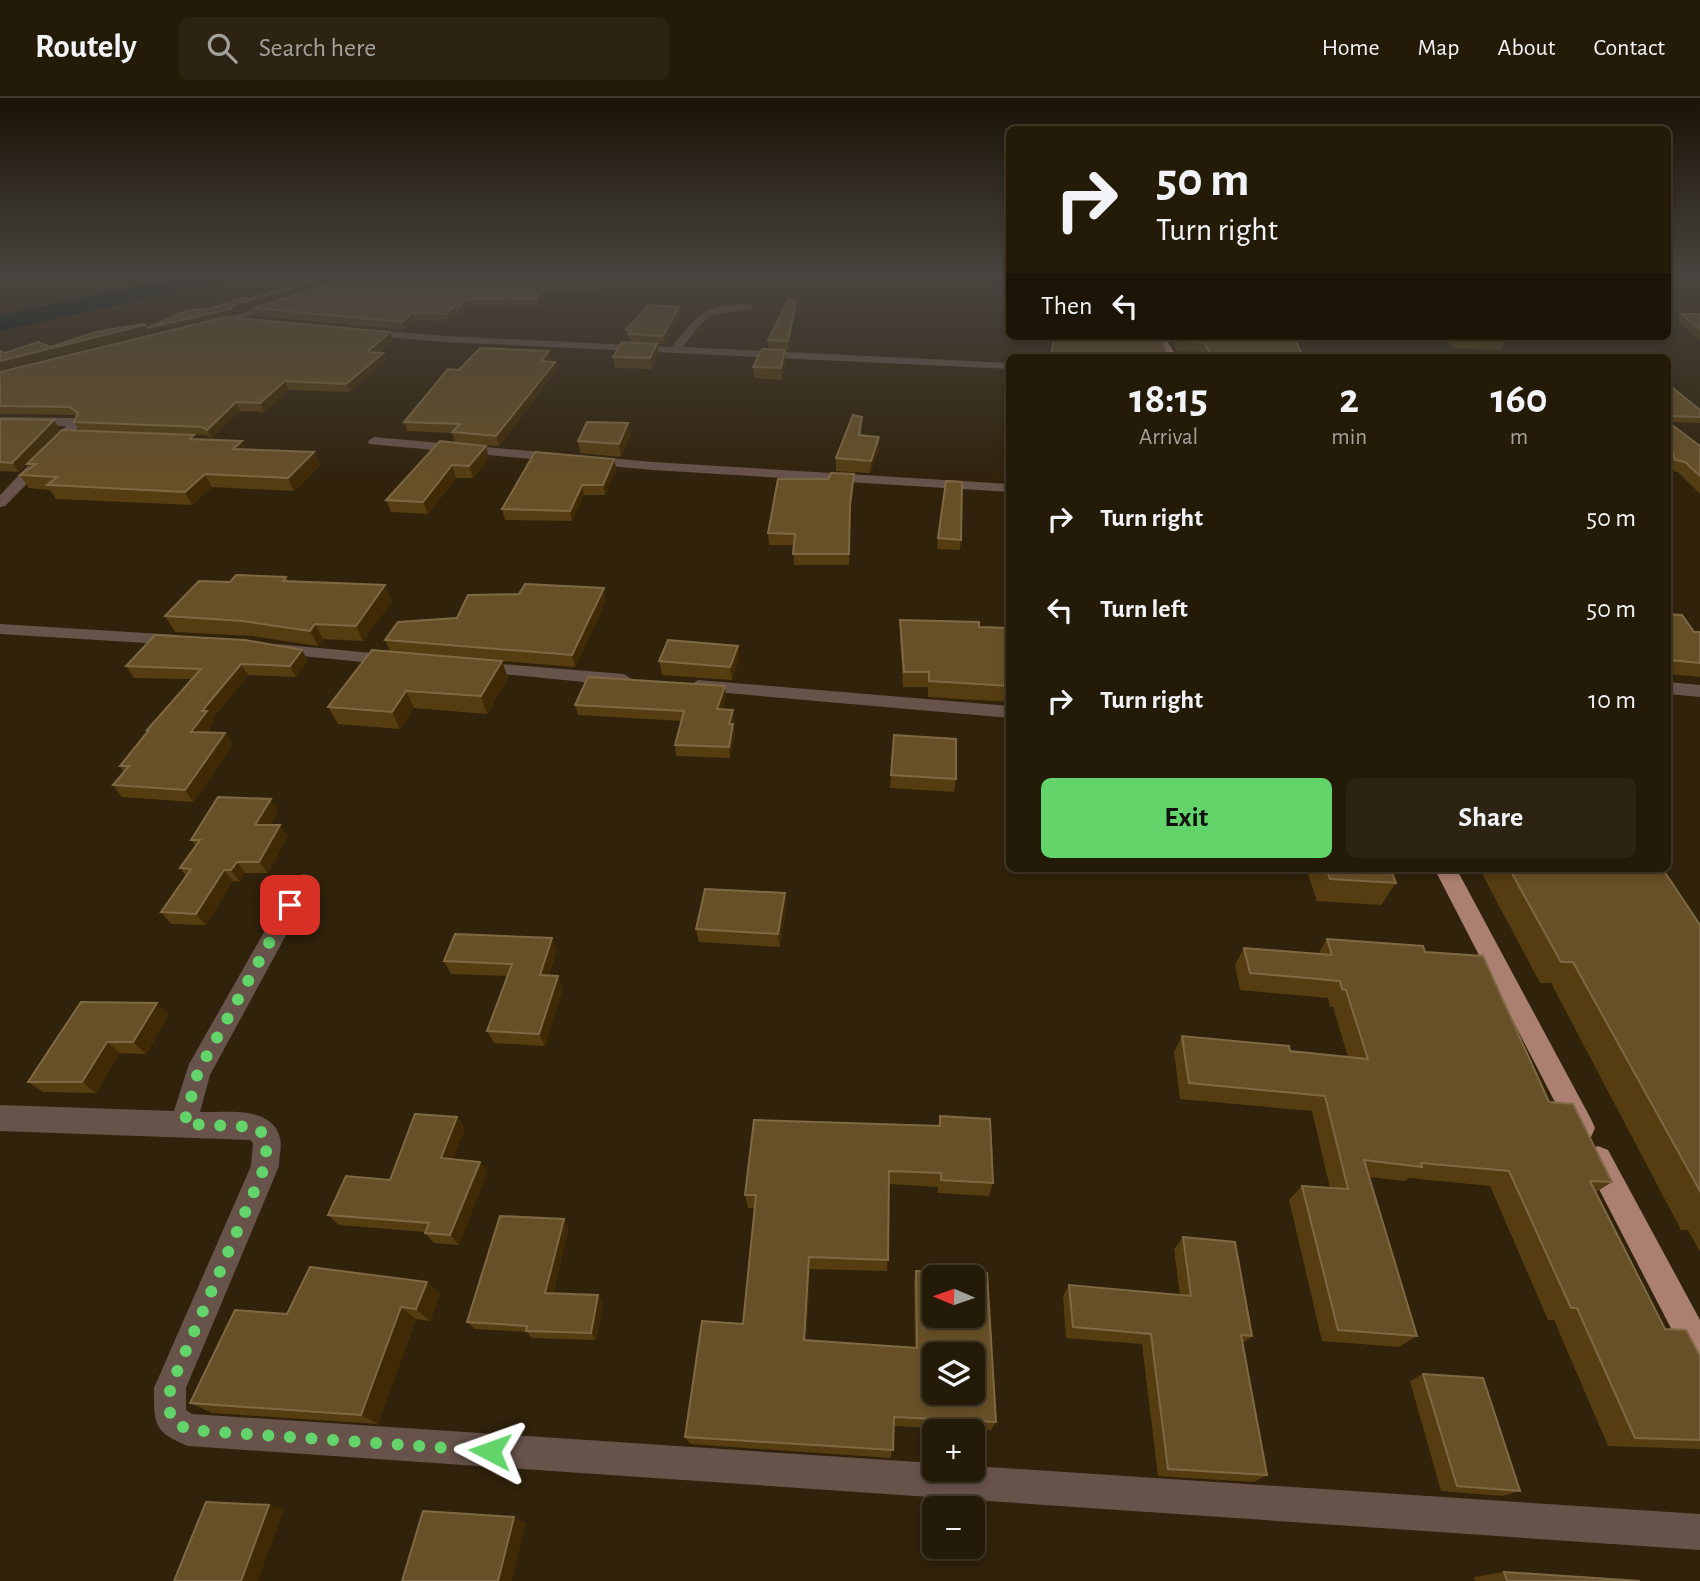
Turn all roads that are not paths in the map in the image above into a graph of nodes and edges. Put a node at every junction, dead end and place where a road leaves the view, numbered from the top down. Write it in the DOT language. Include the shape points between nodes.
graph roads {
  1 [pos="635,346"];
  2 [pos="677,348"];
  3 [pos="1006,366"];
  4 [pos="0,421"];
  5 [pos="374,441"];
  6 [pos="1006,488"];
  7 [pos="0,503"];
  8 [pos="0,629"];
  9 [pos="199,641"];
  10 [pos="263,646"];
  11 [pos="418,662"];
  12 [pos="460,666"];
  13 [pos="639,681"];
  14 [pos="680,684"];
  15 [pos="1671,688"];
  16 [pos="1700,691"];
  17 [pos="1006,712"];
  18 [pos="1447,872"];
  19 [pos="304,881"];
  20 [pos="0,1118"];
  21 [pos="184,1124"];
  22 [pos="1700,1352"];
  23 [pos="1700,1532"];
  1 -- 2 [label="street"];
  2 -- 3 [label="street"];
  4 -- 7 [label="street" via="75,422 73,436"];
  5 -- 6 [label="street" via="653,466"];
  8 -- 9 [label="street"];
  10 -- 11 [label="street"];
  12 -- 13 [label="street"];
  14 -- 17 [label="street"];
  15 -- 16 [label="street"];
  18 -- 22 [label="main road"];
  19 -- 21 [label="street" via="198,1072"];
  20 -- 21 [label="street"];
  21 -- 23 [label="street" via="257,1127 267,1139 265,1166 170,1388 170,1419 188,1430"];
}
